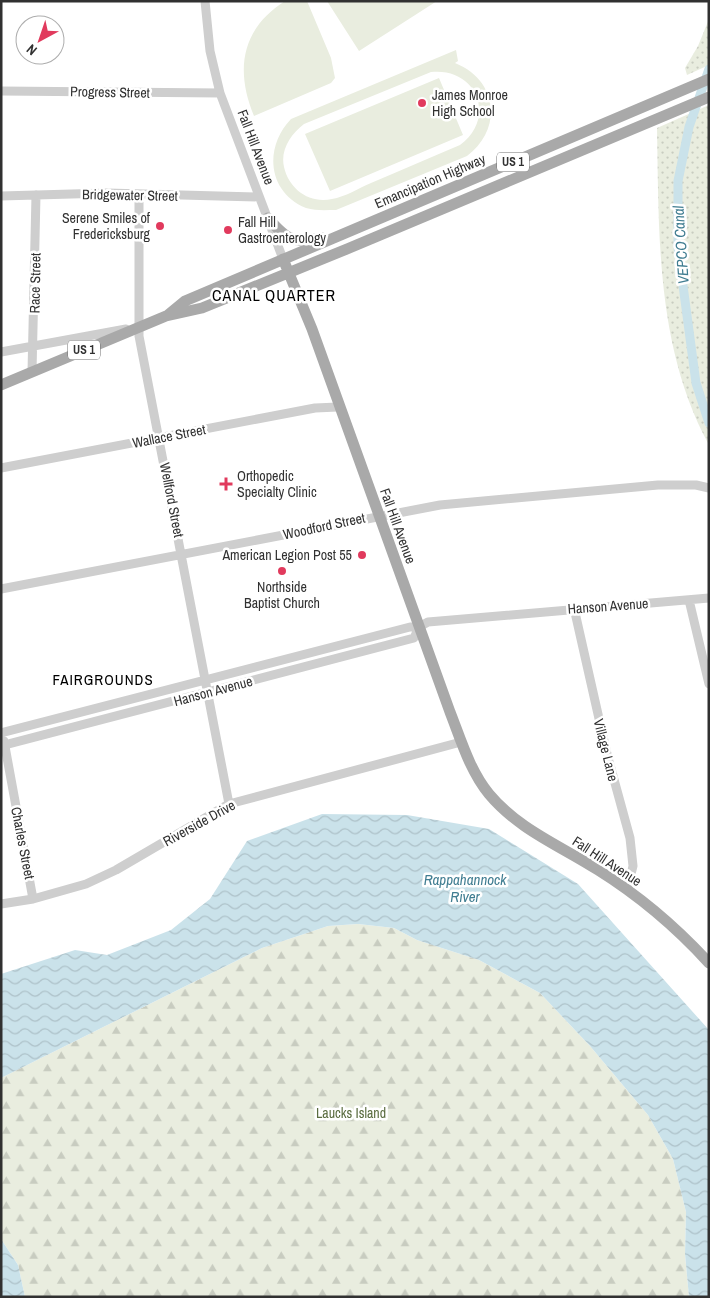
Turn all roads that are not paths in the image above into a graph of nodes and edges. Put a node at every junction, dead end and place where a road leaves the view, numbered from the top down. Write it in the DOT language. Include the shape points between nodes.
graph roads {
  1 [pos="205,1"];
  2 [pos="709,79"];
  3 [pos="1,91"];
  4 [pos="220,93"];
  5 [pos="709,97"];
  6 [pos="139,194"];
  7 [pos="36,195"];
  8 [pos="1,196"];
  9 [pos="259,196"];
  10 [pos="268,218"];
  11 [pos="339,236"];
  12 [pos="283,259"];
  13 [pos="288,272"];
  14 [pos="166,316"];
  15 [pos="138,327"];
  16 [pos="33,345"];
  17 [pos="1,352"];
  18 [pos="32,372"];
  19 [pos="1,385"];
  20 [pos="338,407"];
  21 [pos="160,438"];
  22 [pos="1,468"];
  23 [pos="709,488"];
  24 [pos="378,515"];
  25 [pos="182,554"];
  26 [pos="1,589"];
  27 [pos="709,598"];
  28 [pos="689,600"];
  29 [pos="574,608"];
  30 [pos="419,628"];
  31 [pos="206,680"];
  32 [pos="709,684"];
  33 [pos="209,693"];
  34 [pos="2,732"];
  35 [pos="461,742"];
  36 [pos="3,745"];
  37 [pos="229,804"];
  38 [pos="627,890"];
  39 [pos="33,899"];
  40 [pos="1,904"];
  41 [pos="709,963"];
  1 -- 4 [label="street, Fall Hill Avenue" via="210,51"];
  2 -- 11 [label="main road, Emancipation Highway / US 1"];
  3 -- 4 [label="street, Progress Street"];
  4 -- 9 [label="street, Fall Hill Avenue"];
  5 -- 13 [label="main road, Emancipation Highway / US 1"];
  6 -- 7 [label="street, Bridgewater Street"];
  6 -- 9 [label="street, Bridgewater Street"];
  6 -- 15 [label="street, Wellford Street"];
  7 -- 8 [label="street, Bridgewater Street"];
  7 -- 16 [label="street, Race Street"];
  9 -- 10 [label="street, Fall Hill Avenue"];
  10 -- 11 [label="main road" via="282,235 293,240"];
  10 -- 12 [label="street, Fall Hill Avenue"];
  11 -- 12 [label="main road, Emancipation Highway / US 1"];
  12 -- 13 [label="main road, Fall Hill Avenue"];
  12 -- 14 [label="main road, Emancipation Highway / US 1" via="185,301"];
  13 -- 14 [label="main road, Emancipation Highway / US 1" via="202,308"];
  13 -- 20 [label="main road, Fall Hill Avenue" via="312,329"];
  14 -- 15 [label="main road, Emancipation Highway / US 1"];
  15 -- 16 [label="street"];
  15 -- 18 [label="main road, Emancipation Highway / US 1"];
  15 -- 21 [label="street, Wellford Street"];
  16 -- 17 [label="street"];
  16 -- 18 [label="street, Race Street"];
  18 -- 19 [label="main road, Emancipation Highway / US 1"];
  20 -- 21 [label="street, Wallace Street" via="315,408"];
  20 -- 24 [label="main road, Fall Hill Avenue"];
  21 -- 22 [label="street, Wallace Street"];
  21 -- 25 [label="street, Wellford Street"];
  23 -- 24 [label="street, Woodford Street" via="658,485 440,505"];
  24 -- 25 [label="street, Woodford Street"];
  24 -- 30 [label="main road, Fall Hill Avenue"];
  25 -- 26 [label="street, Woodford Street"];
  25 -- 31 [label="street, Wellford Street"];
  27 -- 28 [label="street, Hanson Avenue"];
  28 -- 29 [label="street, Hanson Avenue"];
  28 -- 32 [label="street"];
  29 -- 30 [label="street, Hanson Avenue" via="429,622"];
  29 -- 38 [label="street, Village Lane" via="630,838 633,866"];
  30 -- 31 [label="street, Hanson Avenue" via="410,627"];
  30 -- 33 [label="street, Hanson Avenue" via="414,638"];
  30 -- 35 [label="main road, Fall Hill Avenue"];
  31 -- 33 [label="street, Wellford Street"];
  31 -- 34 [label="street, Hanson Avenue"];
  33 -- 36 [label="street, Hanson Avenue"];
  33 -- 37 [label="street, Wellford Street"];
  34 -- 36 [label="street, Charles Street"];
  35 -- 37 [label="street, Riverside Drive"];
  35 -- 38 [label="main road, Fall Hill Avenue" via="475,773 513,818"];
  36 -- 39 [label="street, Charles Street"];
  37 -- 39 [label="street, Riverside Drive" via="108,874"];
  38 -- 41 [label="main road, Fall Hill Avenue"];
  39 -- 40 [label="street, Riverside Drive"];
}
